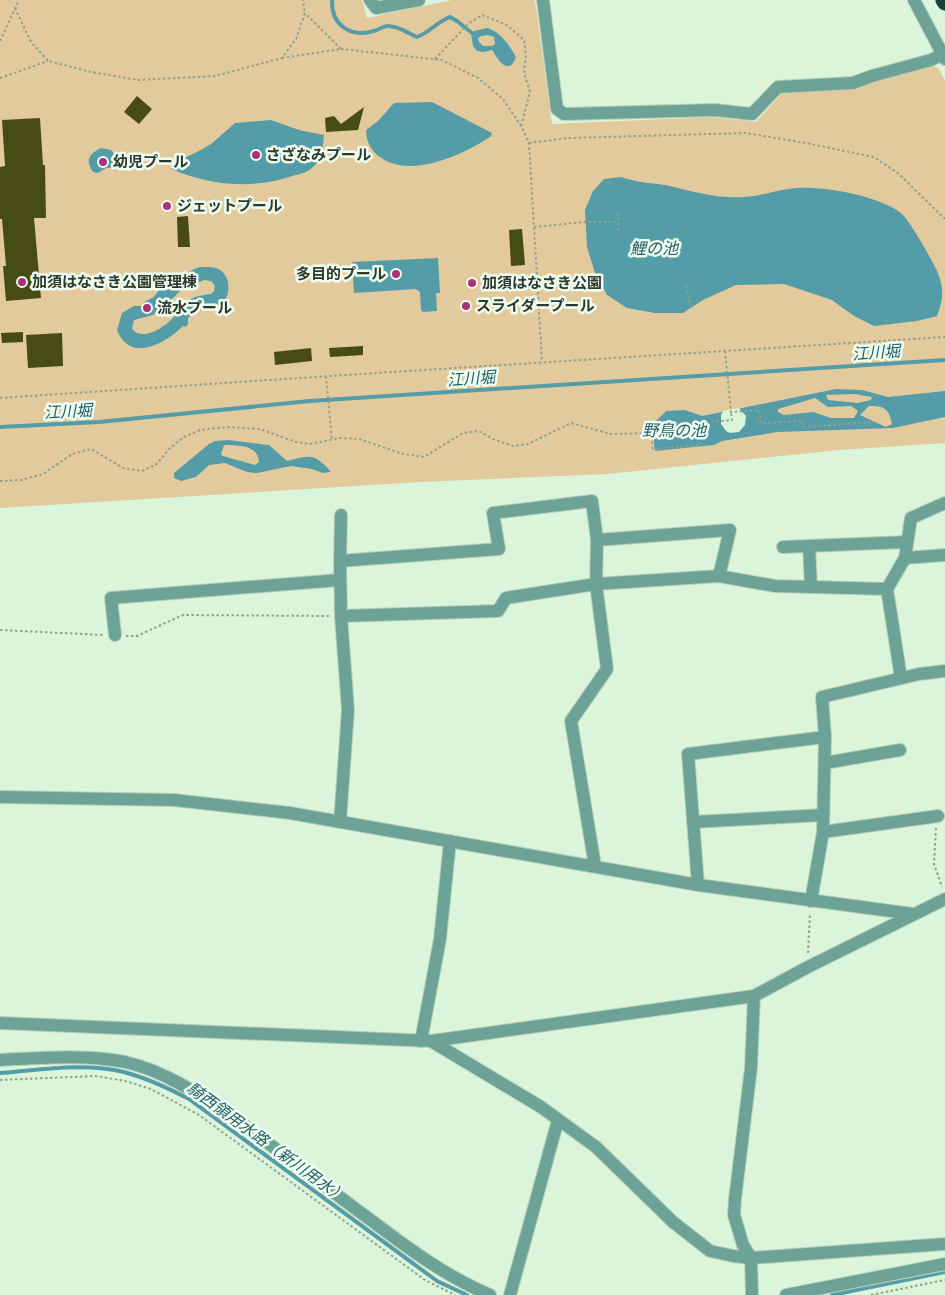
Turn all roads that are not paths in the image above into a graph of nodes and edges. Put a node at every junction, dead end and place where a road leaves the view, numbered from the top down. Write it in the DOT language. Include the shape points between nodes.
graph roads {
  1 [pos="370,0"];
  2 [pos="419,0"];
  3 [pos="543,0"];
  4 [pos="914,0"];
  5 [pos="944,57"];
  6 [pos="945,503"];
  7 [pos="340,515"];
  8 [pos="597,540"];
  9 [pos="908,542"];
  10 [pos="809,546"];
  11 [pos="783,547"];
  12 [pos="945,555"];
  13 [pos="905,558"];
  14 [pos="340,561"];
  15 [pos="719,576"];
  16 [pos="340,580"];
  17 [pos="596,584"];
  18 [pos="811,588"];
  19 [pos="887,589"];
  20 [pos="341,616"];
  21 [pos="115,635"];
  22 [pos="945,671"];
  23 [pos="901,678"];
  24 [pos="825,737"];
  25 [pos="900,750"];
  26 [pos="824,763"];
  27 [pos="0,797"];
  28 [pos="823,815"];
  29 [pos="938,816"];
  30 [pos="340,822"];
  31 [pos="693,822"];
  32 [pos="823,832"];
  33 [pos="450,841"];
  34 [pos="595,866"];
  35 [pos="698,884"];
  36 [pos="945,899"];
  37 [pos="811,900"];
  38 [pos="913,914"];
  39 [pos="754,996"];
  40 [pos="0,1023"];
  41 [pos="426,1041"];
  42 [pos="0,1060"];
  43 [pos="558,1120"];
  44 [pos="945,1244"];
  45 [pos="751,1258"];
  46 [pos="945,1264"];
  47 [pos="490,1295"];
  48 [pos="510,1295"];
  49 [pos="752,1295"];
  50 [pos="786,1295"];
  1 -- 2 [label="street" via="376,8"];
  3 -- 5 [label="street" via="557,109 564,114 715,110 752,114 778,87 853,83"];
  4 -- 5 [label="street"];
  6 -- 9 [label="street" via="911,518"];
  7 -- 14 [label="street"];
  8 -- 14 [label="street" via="592,501 493,513 499,549"];
  8 -- 15 [label="street" via="730,530"];
  8 -- 17 [label="street"];
  9 -- 10 [label="street"];
  9 -- 13 [label="street"];
  10 -- 11 [label="street"];
  10 -- 18 [label="street"];
  12 -- 13 [label="street"];
  13 -- 19 [label="street"];
  14 -- 16 [label="street"];
  15 -- 17 [label="street"];
  15 -- 18 [label="street" via="775,586"];
  16 -- 20 [label="street"];
  16 -- 21 [label="street" via="111,598"];
  17 -- 20 [label="street" via="506,598 498,611"];
  17 -- 34 [label="street" via="607,669 571,721"];
  18 -- 19 [label="street"];
  19 -- 23 [label="street"];
  20 -- 30 [label="street" via="348,710"];
  22 -- 23 [label="street"];
  23 -- 24 [label="street" via="822,697"];
  24 -- 26 [label="street"];
  24 -- 31 [label="street" via="688,754"];
  25 -- 26 [label="street"];
  26 -- 28 [label="street"];
  27 -- 30 [label="street" via="174,800"];
  28 -- 31 [label="street"];
  28 -- 32 [label="street"];
  29 -- 32 [label="street"];
  30 -- 33 [label="street"];
  31 -- 35 [label="street"];
  32 -- 37 [label="street"];
  33 -- 34 [label="street"];
  33 -- 41 [label="street"];
  34 -- 35 [label="street"];
  35 -- 37 [label="street"];
  36 -- 38 [label="street"];
  37 -- 38 [label="street"];
  38 -- 39 [label="street"];
  39 -- 41 [label="street"];
  39 -- 45 [label="street" via="751,1068 734,1215"];
  40 -- 41 [label="street"];
  41 -- 43 [label="street" via="542,1107"];
  42 -- 47 [label="street" via="104,1059 148,1069 183,1085 250,1130 415,1253 467,1286"];
  43 -- 45 [label="street" via="596,1147 672,1222 710,1251"];
  43 -- 48 [label="street"];
  44 -- 45 [label="street"];
  45 -- 49 [label="street"];
  46 -- 50 [label="street"];
}
